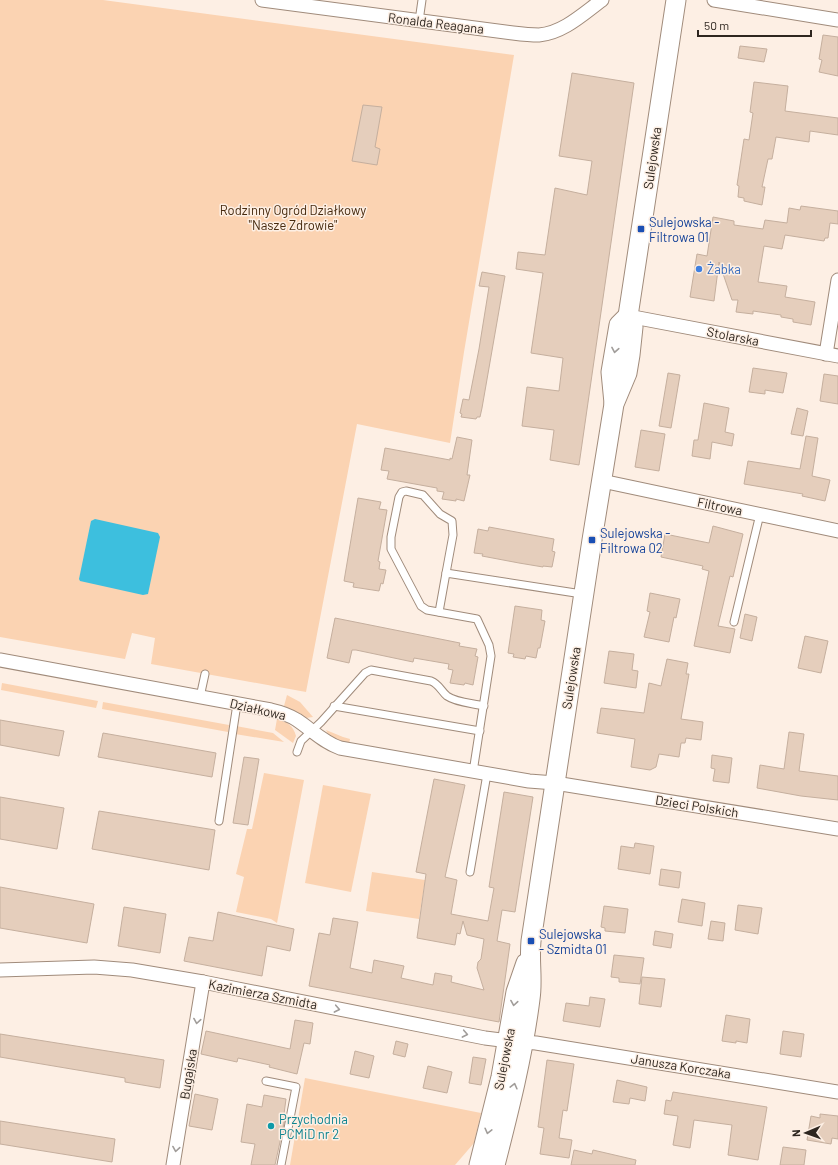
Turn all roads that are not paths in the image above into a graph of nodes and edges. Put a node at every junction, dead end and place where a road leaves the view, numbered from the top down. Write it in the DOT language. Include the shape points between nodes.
graph roads {
  1 [pos="262,0"];
  2 [pos="422,0"];
  3 [pos="676,0"];
  4 [pos="714,0"];
  5 [pos="598,1"];
  6 [pos="838,20"];
  7 [pos="419,21"];
  8 [pos="838,280"];
  9 [pos="628,316"];
  10 [pos="832,355"];
  11 [pos="602,481"];
  12 [pos="760,514"];
  13 [pos="838,531"];
  14 [pos="446,573"];
  15 [pos="584,595"];
  16 [pos="439,612"];
  17 [pos="734,622"];
  18 [pos="0,660"];
  19 [pos="205,674"];
  20 [pos="200,697"];
  21 [pos="237,704"];
  22 [pos="334,706"];
  23 [pos="484,706"];
  24 [pos="312,731"];
  25 [pos="480,731"];
  26 [pos="298,752"];
  27 [pos="473,772"];
  28 [pos="487,774"];
  29 [pos="555,783"];
  30 [pos="219,821"];
  31 [pos="838,828"];
  32 [pos="470,872"];
  33 [pos="0,970"];
  34 [pos="203,982"];
  35 [pos="516,1041"];
  36 [pos="266,1081"];
  37 [pos="838,1092"];
  38 [pos="173,1165"];
  39 [pos="281,1165"];
  40 [pos="479,1165"];
  41 [pos="495,1165"];
  1 -- 7 [label="street, Ronalda Reagana"];
  2 -- 7 [label="lane"];
  3 -- 9 [label="main road, Sulejowska"];
  4 -- 6 [label="street"];
  5 -- 7 [label="street, Ronalda Reagana" via="562,28 538,35"];
  8 -- 10 [label="street"];
  9 -- 10 [label="street, Stolarska"];
  9 -- 11 [label="main road, Sulejowska" via="619,325 611,372 614,404"];
  11 -- 12 [label="street, Filtrowa"];
  11 -- 15 [label="main road, Sulejowska"];
  12 -- 13 [label="street, Filtrowa"];
  12 -- 17 [label="lane"];
  14 -- 15 [label="lane"];
  14 -- 16 [label="lane"];
  14 -- 16 [label="lane" via="453,535 452,521 440,514 423,495 402,492 391,537 392,549 421,606"];
  15 -- 29 [label="main road, Sulejowska"];
  16 -- 23 [label="lane" via="475,618 478,621 491,652"];
  18 -- 20 [label="street, Działkowa"];
  19 -- 20 [label="lane"];
  20 -- 21 [label="street, Działkowa"];
  21 -- 24 [label="street, Działkowa" via="286,714"];
  21 -- 30 [label="lane"];
  22 -- 23 [label="lane" via="365,673 371,670 435,682 452,698"];
  22 -- 24 [label="lane"];
  22 -- 25 [label="lane"];
  23 -- 25 [label="lane"];
  24 -- 26 [label="lane" via="301,741"];
  24 -- 27 [label="street, Działkowa" via="323,741 340,748"];
  25 -- 27 [label="lane"];
  27 -- 28 [label="street, Działkowa"];
  28 -- 29 [label="street, Działkowa"];
  28 -- 32 [label="lane"];
  29 -- 31 [label="street, Dzieci Polskich"];
  29 -- 35 [label="main road, Sulejowska" via="530,953 530,998"];
  33 -- 34 [label="street, Kazimierza Szmidta" via="101,967"];
  34 -- 35 [label="street, Kazimierza Szmidta, one-way"];
  34 -- 38 [label="street, Bugajska, one-way"];
  35 -- 37 [label="street, Janusza Korczaka"];
  35 -- 40 [label="main road, Sulejowska, one-way" via="502,1076"];
  41 -- 35 [label="main road, Sulejowska, one-way" via="516,1080"];
  36 -- 39 [label="lane" via="296,1087"];
}
